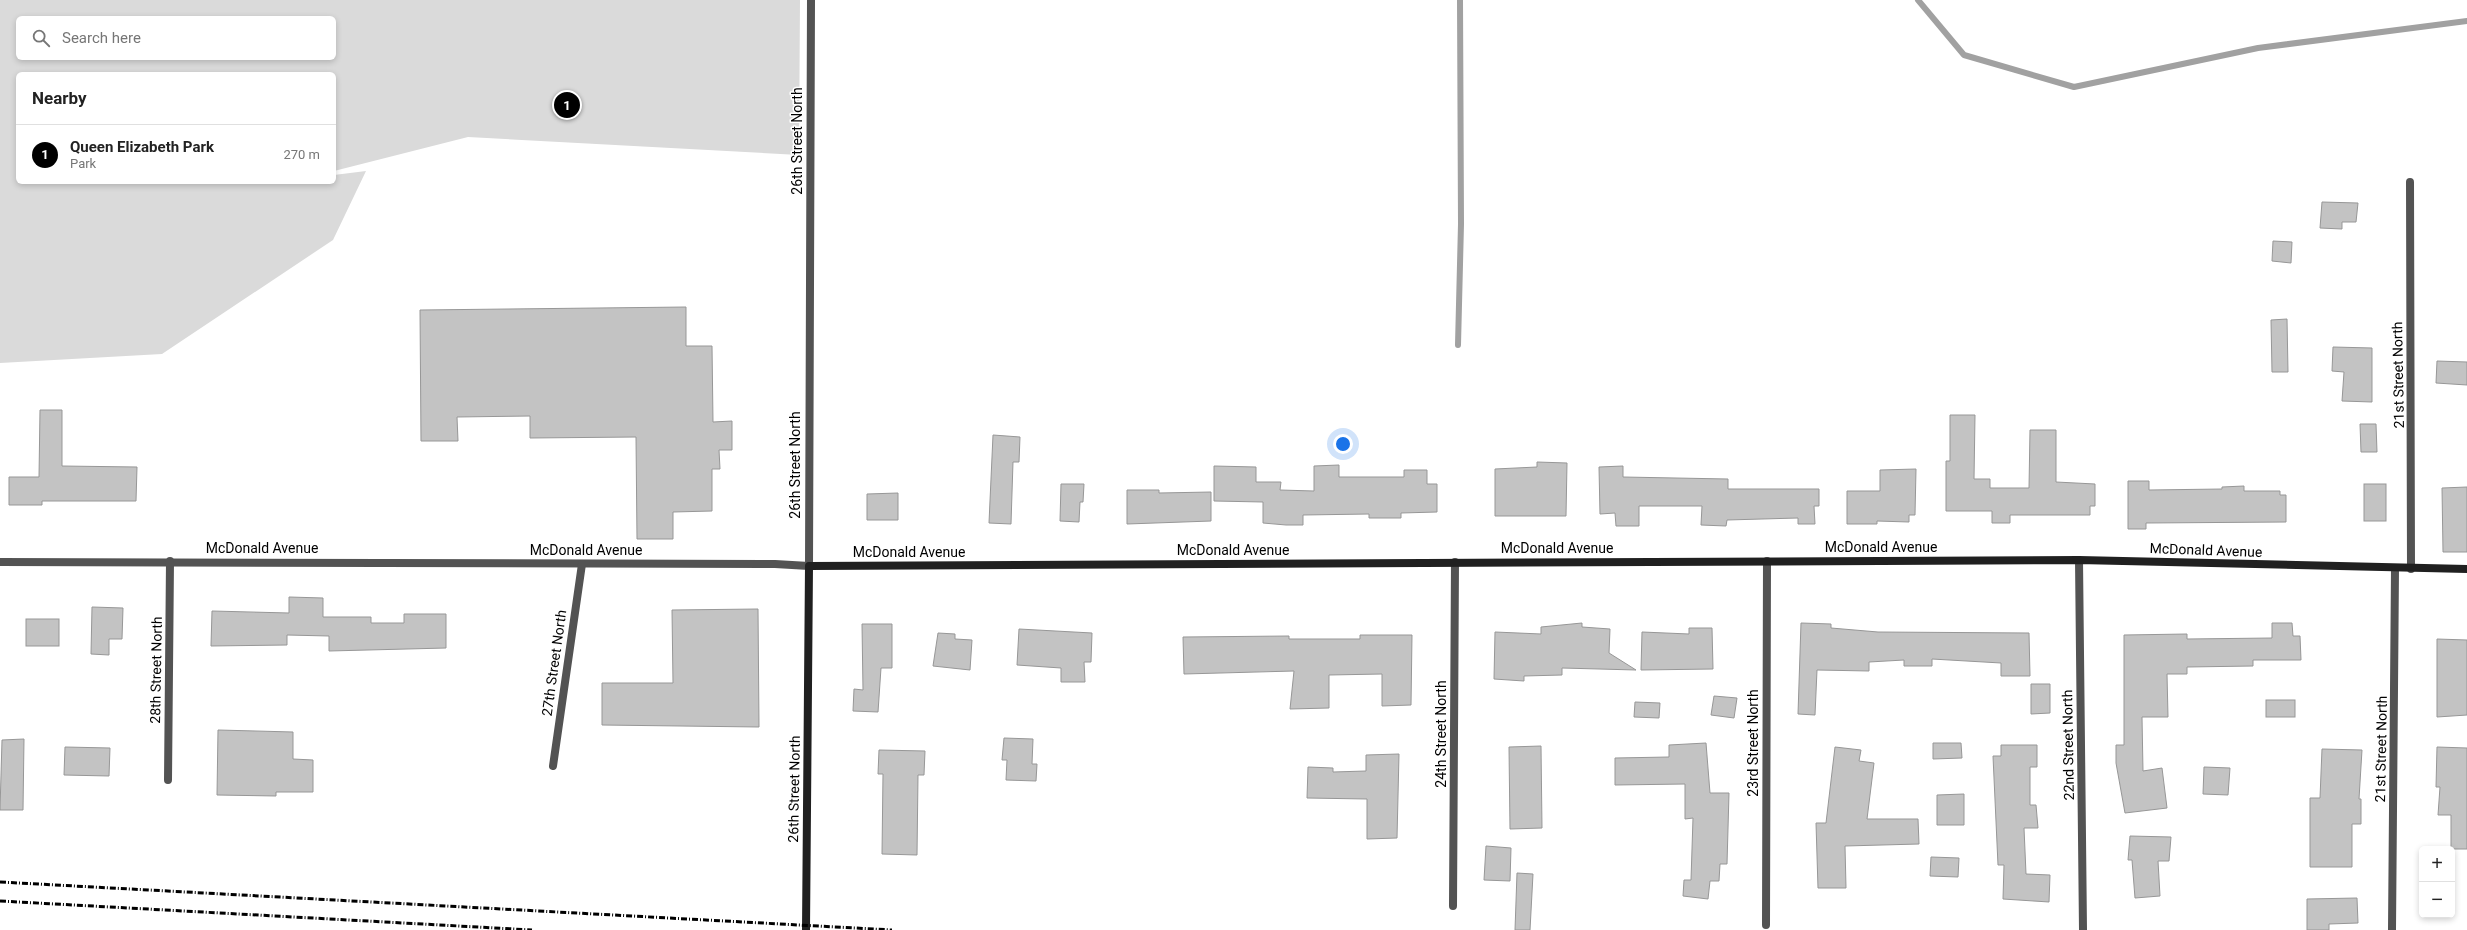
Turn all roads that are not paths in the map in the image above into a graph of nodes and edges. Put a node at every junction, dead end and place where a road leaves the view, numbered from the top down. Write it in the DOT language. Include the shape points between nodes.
graph roads {
  1 [pos="811,0"];
  2 [pos="2410,182"];
  3 [pos="2079,560"];
  4 [pos="170,561"];
  5 [pos="1767,561"];
  6 [pos="0,562"];
  7 [pos="1455,562"];
  8 [pos="582,564"];
  9 [pos="808,566"];
  10 [pos="2395,569"];
  11 [pos="2411,569"];
  12 [pos="2467,569"];
  13 [pos="553,766"];
  14 [pos="168,780"];
  15 [pos="1453,906"];
  16 [pos="1766,925"];
  17 [pos="806,930"];
  18 [pos="2083,930"];
  19 [pos="2392,930"];
  1 -- 9 [label="street, 26th Street North"];
  2 -- 11 [label="street, 21st Street North"];
  3 -- 5 [label="street, McDonald Avenue"];
  3 -- 10 [label="street, McDonald Avenue"];
  3 -- 18 [label="street, 22nd Street North"];
  4 -- 6 [label="street, McDonald Avenue"];
  4 -- 8 [label="street, McDonald Avenue"];
  4 -- 14 [label="street, 28th Street North"];
  5 -- 7 [label="street, McDonald Avenue"];
  5 -- 16 [label="street, 23rd Street North"];
  7 -- 9 [label="street, McDonald Avenue"];
  7 -- 15 [label="street, 24th Street North"];
  8 -- 9 [label="street, McDonald Avenue"];
  8 -- 13 [label="street, 27th Street North"];
  9 -- 17 [label="street, 26th Street North"];
  10 -- 11 [label="street, McDonald Avenue"];
  10 -- 19 [label="street, 21st Street North"];
  11 -- 12 [label="street, McDonald Avenue"];
}
